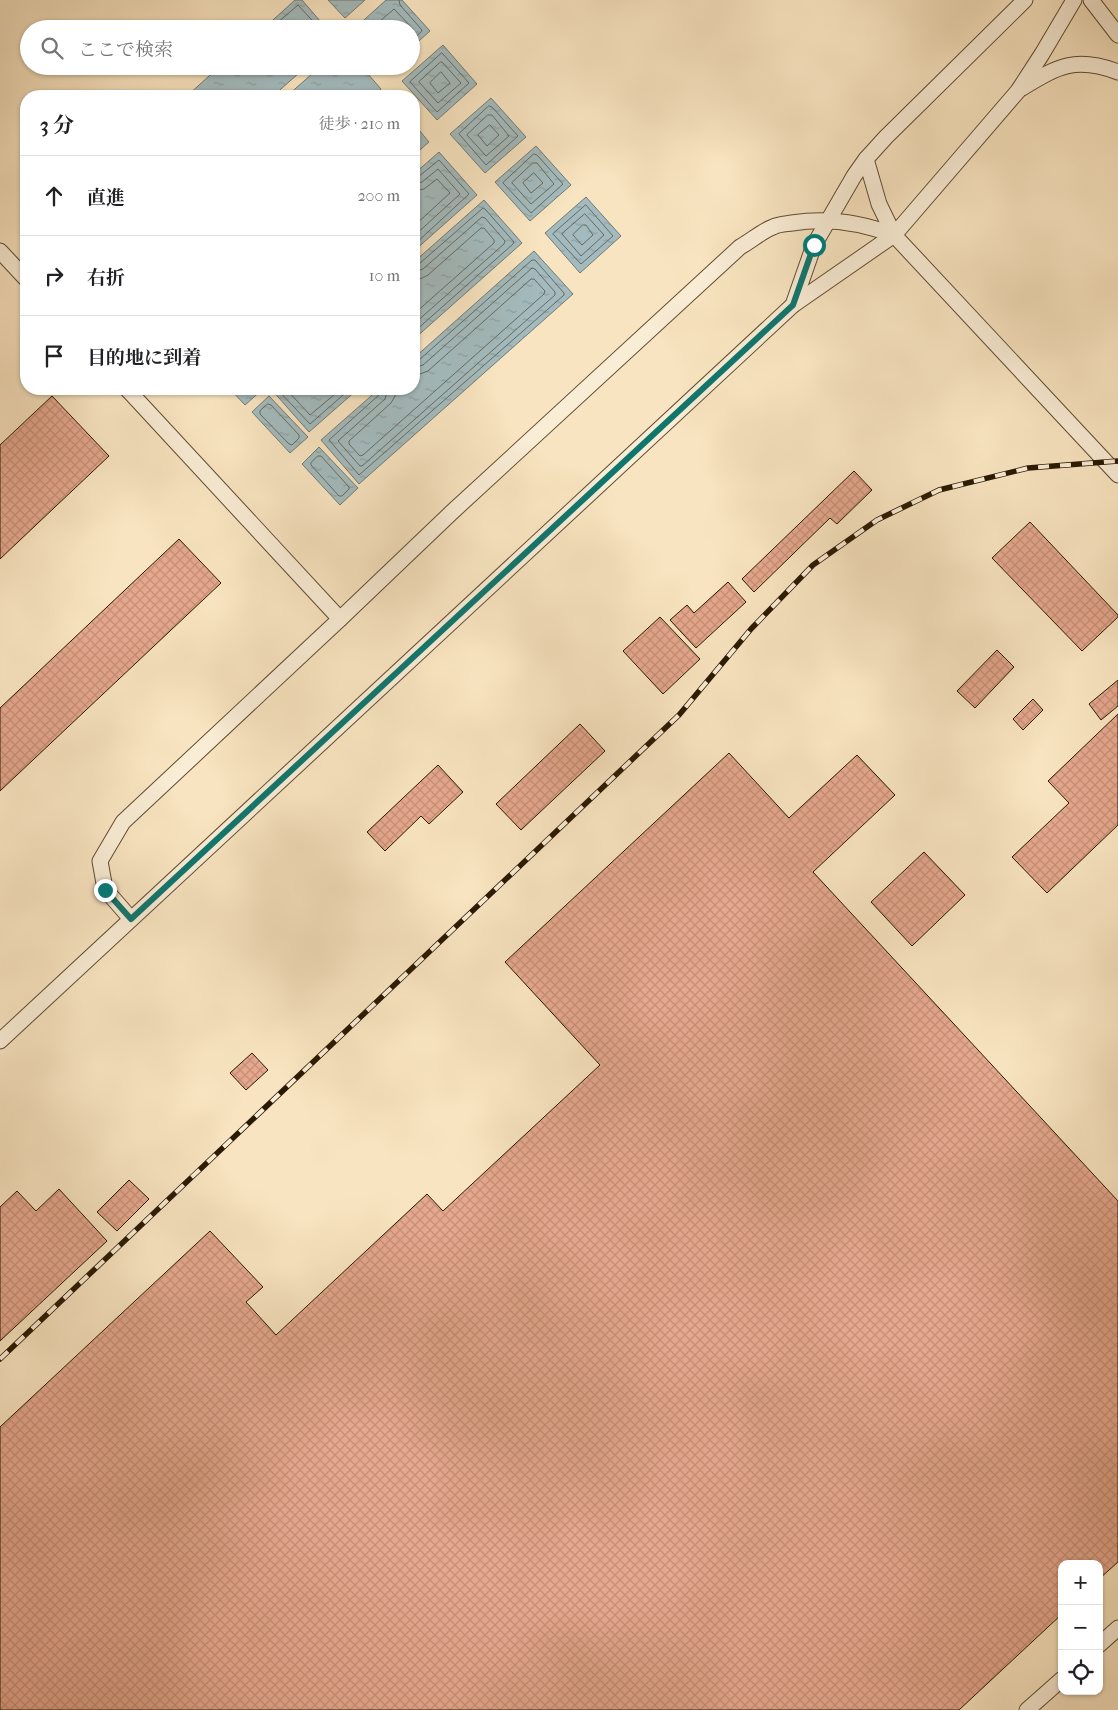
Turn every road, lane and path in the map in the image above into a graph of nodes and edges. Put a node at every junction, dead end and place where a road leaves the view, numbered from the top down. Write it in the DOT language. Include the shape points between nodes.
graph roads {
  1 [pos="1025,0"];
  2 [pos="1074,0"];
  3 [pos="1091,0"];
  4 [pos="1118,35"];
  5 [pos="1118,72"];
  6 [pos="1018,91"];
  7 [pos="866,159"];
  8 [pos="830,219"];
  9 [pos="894,235"];
  10 [pos="0,251"];
  11 [pos="20,273"];
  12 [pos="793,305"];
  13 [pos="133,395"];
  14 [pos="1118,475"];
  15 [pos="340,619"];
  16 [pos="131,919"];
  17 [pos="0,1041"];
  18 [pos="1118,1628"];
  19 [pos="1103,1641"];
  20 [pos="1058,1683"];
  21 [pos="1027,1710"];
  1 -- 7 [label="lane"];
  2 -- 6 [label="lane"];
  3 -- 4 [label="lane"];
  5 -- 6 [label="lane" via="1100,65 1076,64 1049,71"];
  6 -- 9 [label="lane"];
  7 -- 8 [label="lane"];
  7 -- 9 [label="lane" via="879,204"];
  8 -- 9 [label="lane" via="871,226"];
  8 -- 12 [label="lane" via="814,245"];
  8 -- 15 [label="lane" via="773,226 740,247"];
  9 -- 12 [label="lane"];
  9 -- 14 [label="lane"];
  10 -- 11 [label="lane"];
  12 -- 16 [label="lane"];
  13 -- 15 [label="lane"];
  15 -- 16 [label="lane" via="123,822 100,861 105,890"];
  16 -- 17 [label="lane"];
  18 -- 19 [label="lane"];
  20 -- 21 [label="lane"];
}
